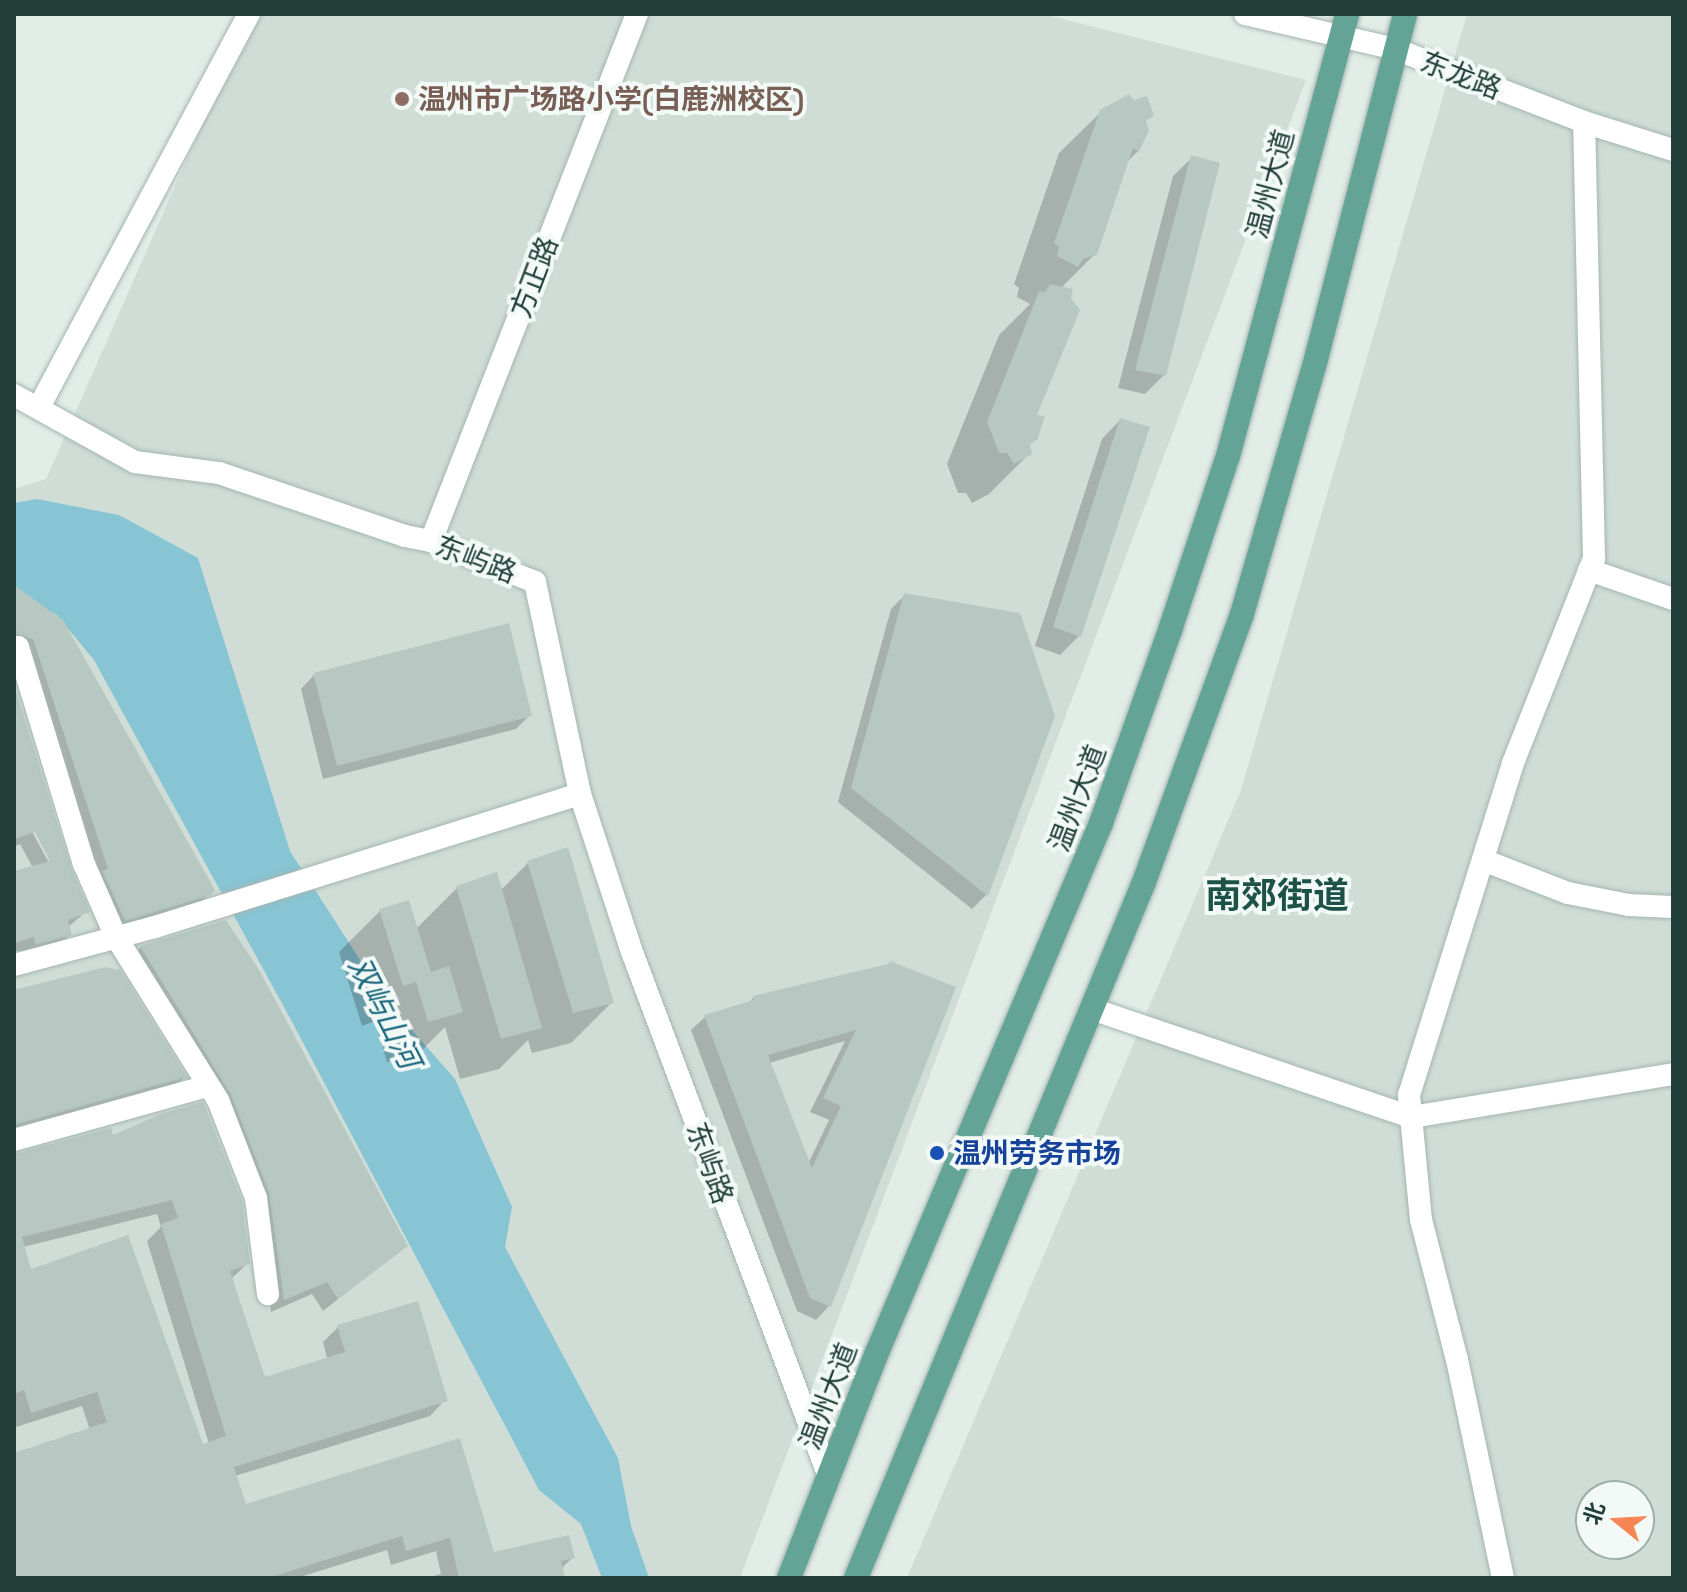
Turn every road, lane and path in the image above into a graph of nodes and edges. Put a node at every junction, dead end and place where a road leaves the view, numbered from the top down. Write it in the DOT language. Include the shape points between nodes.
graph roads {
  1 [pos="249,14"];
  2 [pos="637,14"];
  3 [pos="1245,14"];
  4 [pos="1405,14"];
  5 [pos="1344,25"];
  6 [pos="1395,49"];
  7 [pos="1584,122"];
  8 [pos="1673,150"];
  9 [pos="14,395"];
  10 [pos="39,407"];
  11 [pos="431,541"];
  12 [pos="1589,570"];
  13 [pos="1673,599"];
  14 [pos="14,648"];
  15 [pos="580,794"];
  16 [pos="1483,860"];
  17 [pos="1673,907"];
  18 [pos="116,937"];
  19 [pos="14,965"];
  20 [pos="1092,1009"];
  21 [pos="1673,1074"];
  22 [pos="208,1086"];
  23 [pos="1411,1117"];
  24 [pos="14,1140"];
  25 [pos="268,1294"];
  26 [pos="829,1477"];
  27 [pos="789,1578"];
  28 [pos="856,1578"];
  29 [pos="1503,1578"];
  1 -- 10 [label="street"];
  2 -- 11 [label="street, 方正路"];
  3 -- 5 [label="street, 东龙路"];
  4 -- 6 [label="main road"];
  5 -- 6 [label="street, 东龙路"];
  5 -- 26 [label="main road, 温州大道" via="1228,456 1171,627 1101,823"];
  6 -- 7 [label="street, 东龙路"];
  6 -- 20 [label="main road" via="1251,587"];
  7 -- 8 [label="street, 东龙路"];
  7 -- 12 [label="street" via="1594,558"];
  9 -- 10 [label="street, 东屿路"];
  10 -- 11 [label="street, 东屿路" via="135,462 219,473"];
  11 -- 15 [label="street, 东屿路" via="535,582"];
  12 -- 13 [label="street"];
  12 -- 16 [label="street" via="1513,763"];
  14 -- 18 [label="street" via="18,647 84,864"];
  15 -- 18 [label="street"];
  15 -- 26 [label="street, 东屿路" via="649,996"];
  16 -- 17 [label="street" via="1568,893"];
  16 -- 23 [label="street" via="1409,1095"];
  18 -- 19 [label="street"];
  18 -- 22 [label="street"];
  20 -- 23 [label="street"];
  20 -- 28 [label="main road"];
  21 -- 23 [label="street"];
  22 -- 24 [label="street"];
  22 -- 25 [label="street" via="256,1198"];
  23 -- 29 [label="street" via="1421,1220"];
  26 -- 27 [label="main road, 温州大道"];
}
